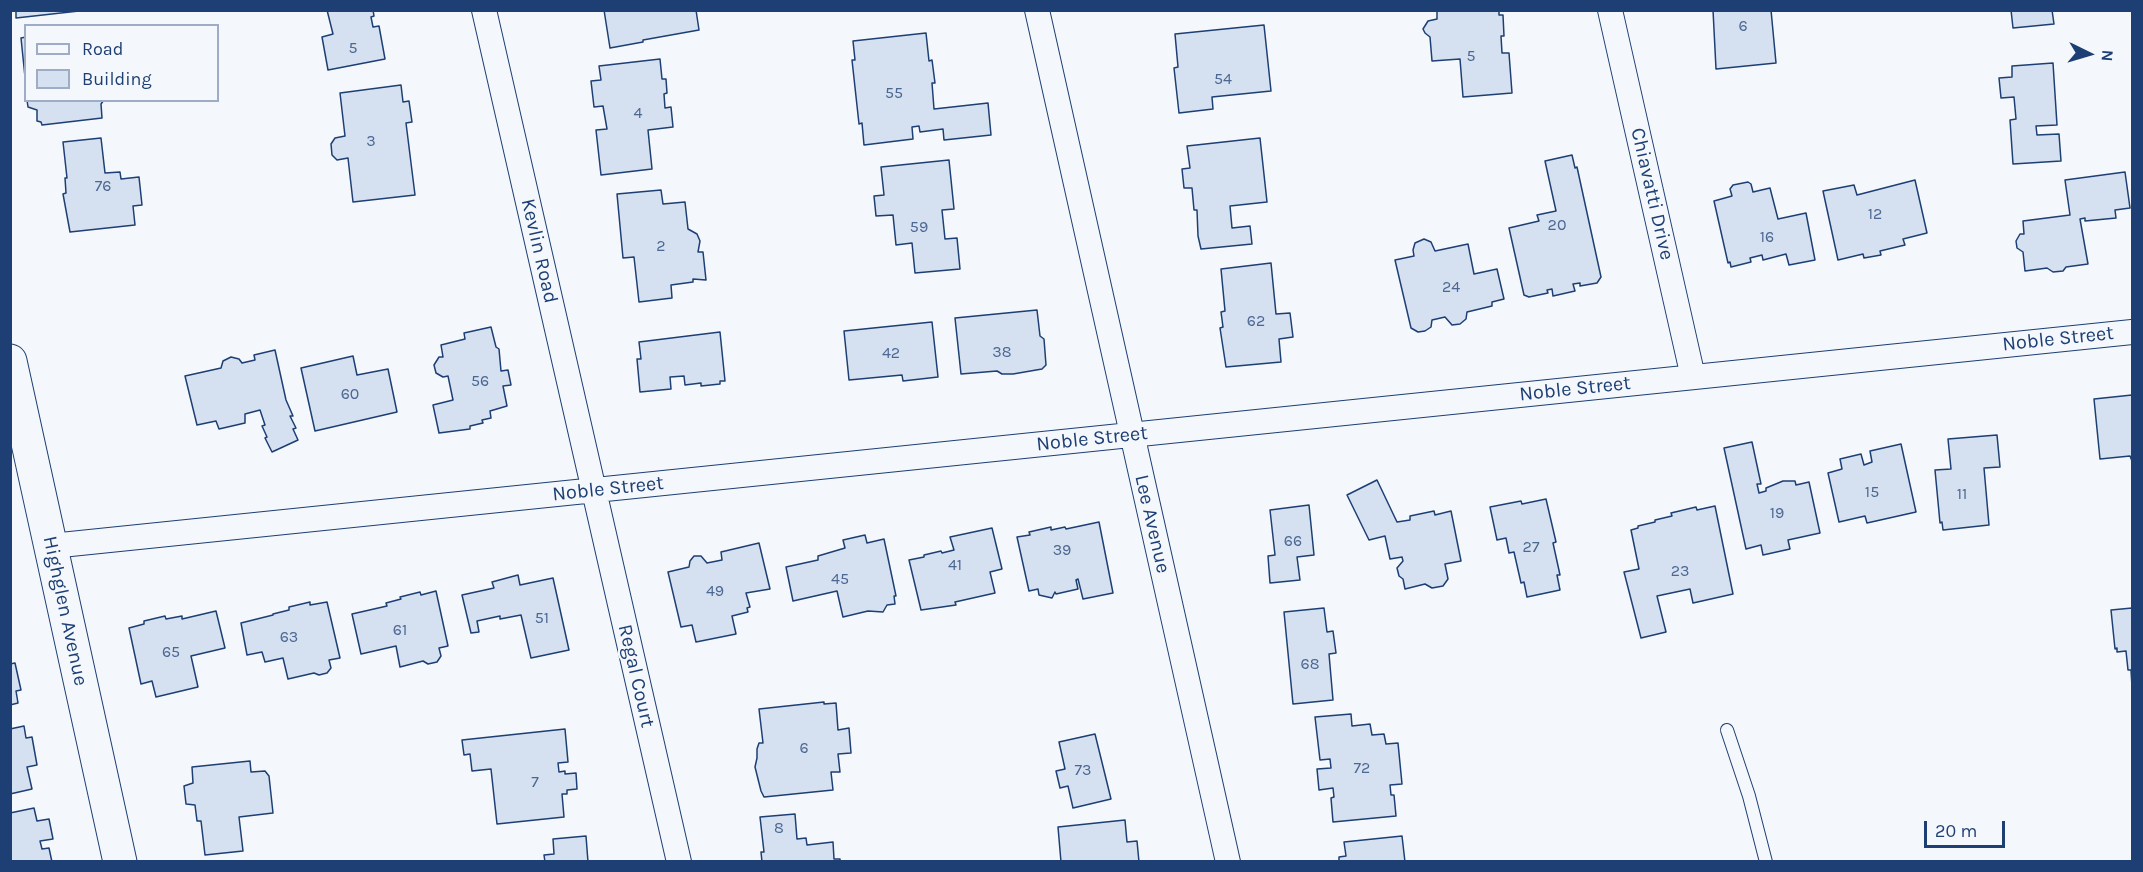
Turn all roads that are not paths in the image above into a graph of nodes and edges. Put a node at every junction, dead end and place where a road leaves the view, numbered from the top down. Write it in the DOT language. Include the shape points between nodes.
graph roads {
  1 [pos="484,10"];
  2 [pos="1038,10"];
  3 [pos="1610,10"];
  4 [pos="2133,332"];
  5 [pos="10,361"];
  6 [pos="1693,377"];
  7 [pos="1132,435"];
  8 [pos="594,491"];
  9 [pos="51,546"];
  10 [pos="1728,730"];
  11 [pos="120,861"];
  12 [pos="679,861"];
  13 [pos="1228,861"];
  14 [pos="1766,861"];
  1 -- 8 [label="street, Kevlin Road"];
  2 -- 7 [label="street, Lee Avenue"];
  3 -- 6 [label="street, Chiavatti Drive"];
  4 -- 6 [label="street, Noble Street"];
  5 -- 9 [label="street, Highglen Avenue"];
  6 -- 7 [label="street, Noble Street"];
  7 -- 8 [label="street, Noble Street"];
  7 -- 13 [label="street, Lee Avenue"];
  8 -- 9 [label="street, Noble Street"];
  8 -- 12 [label="street, Regal Court"];
  9 -- 11 [label="street, Highglen Avenue"];
  10 -- 14 [label="lane"];
}
